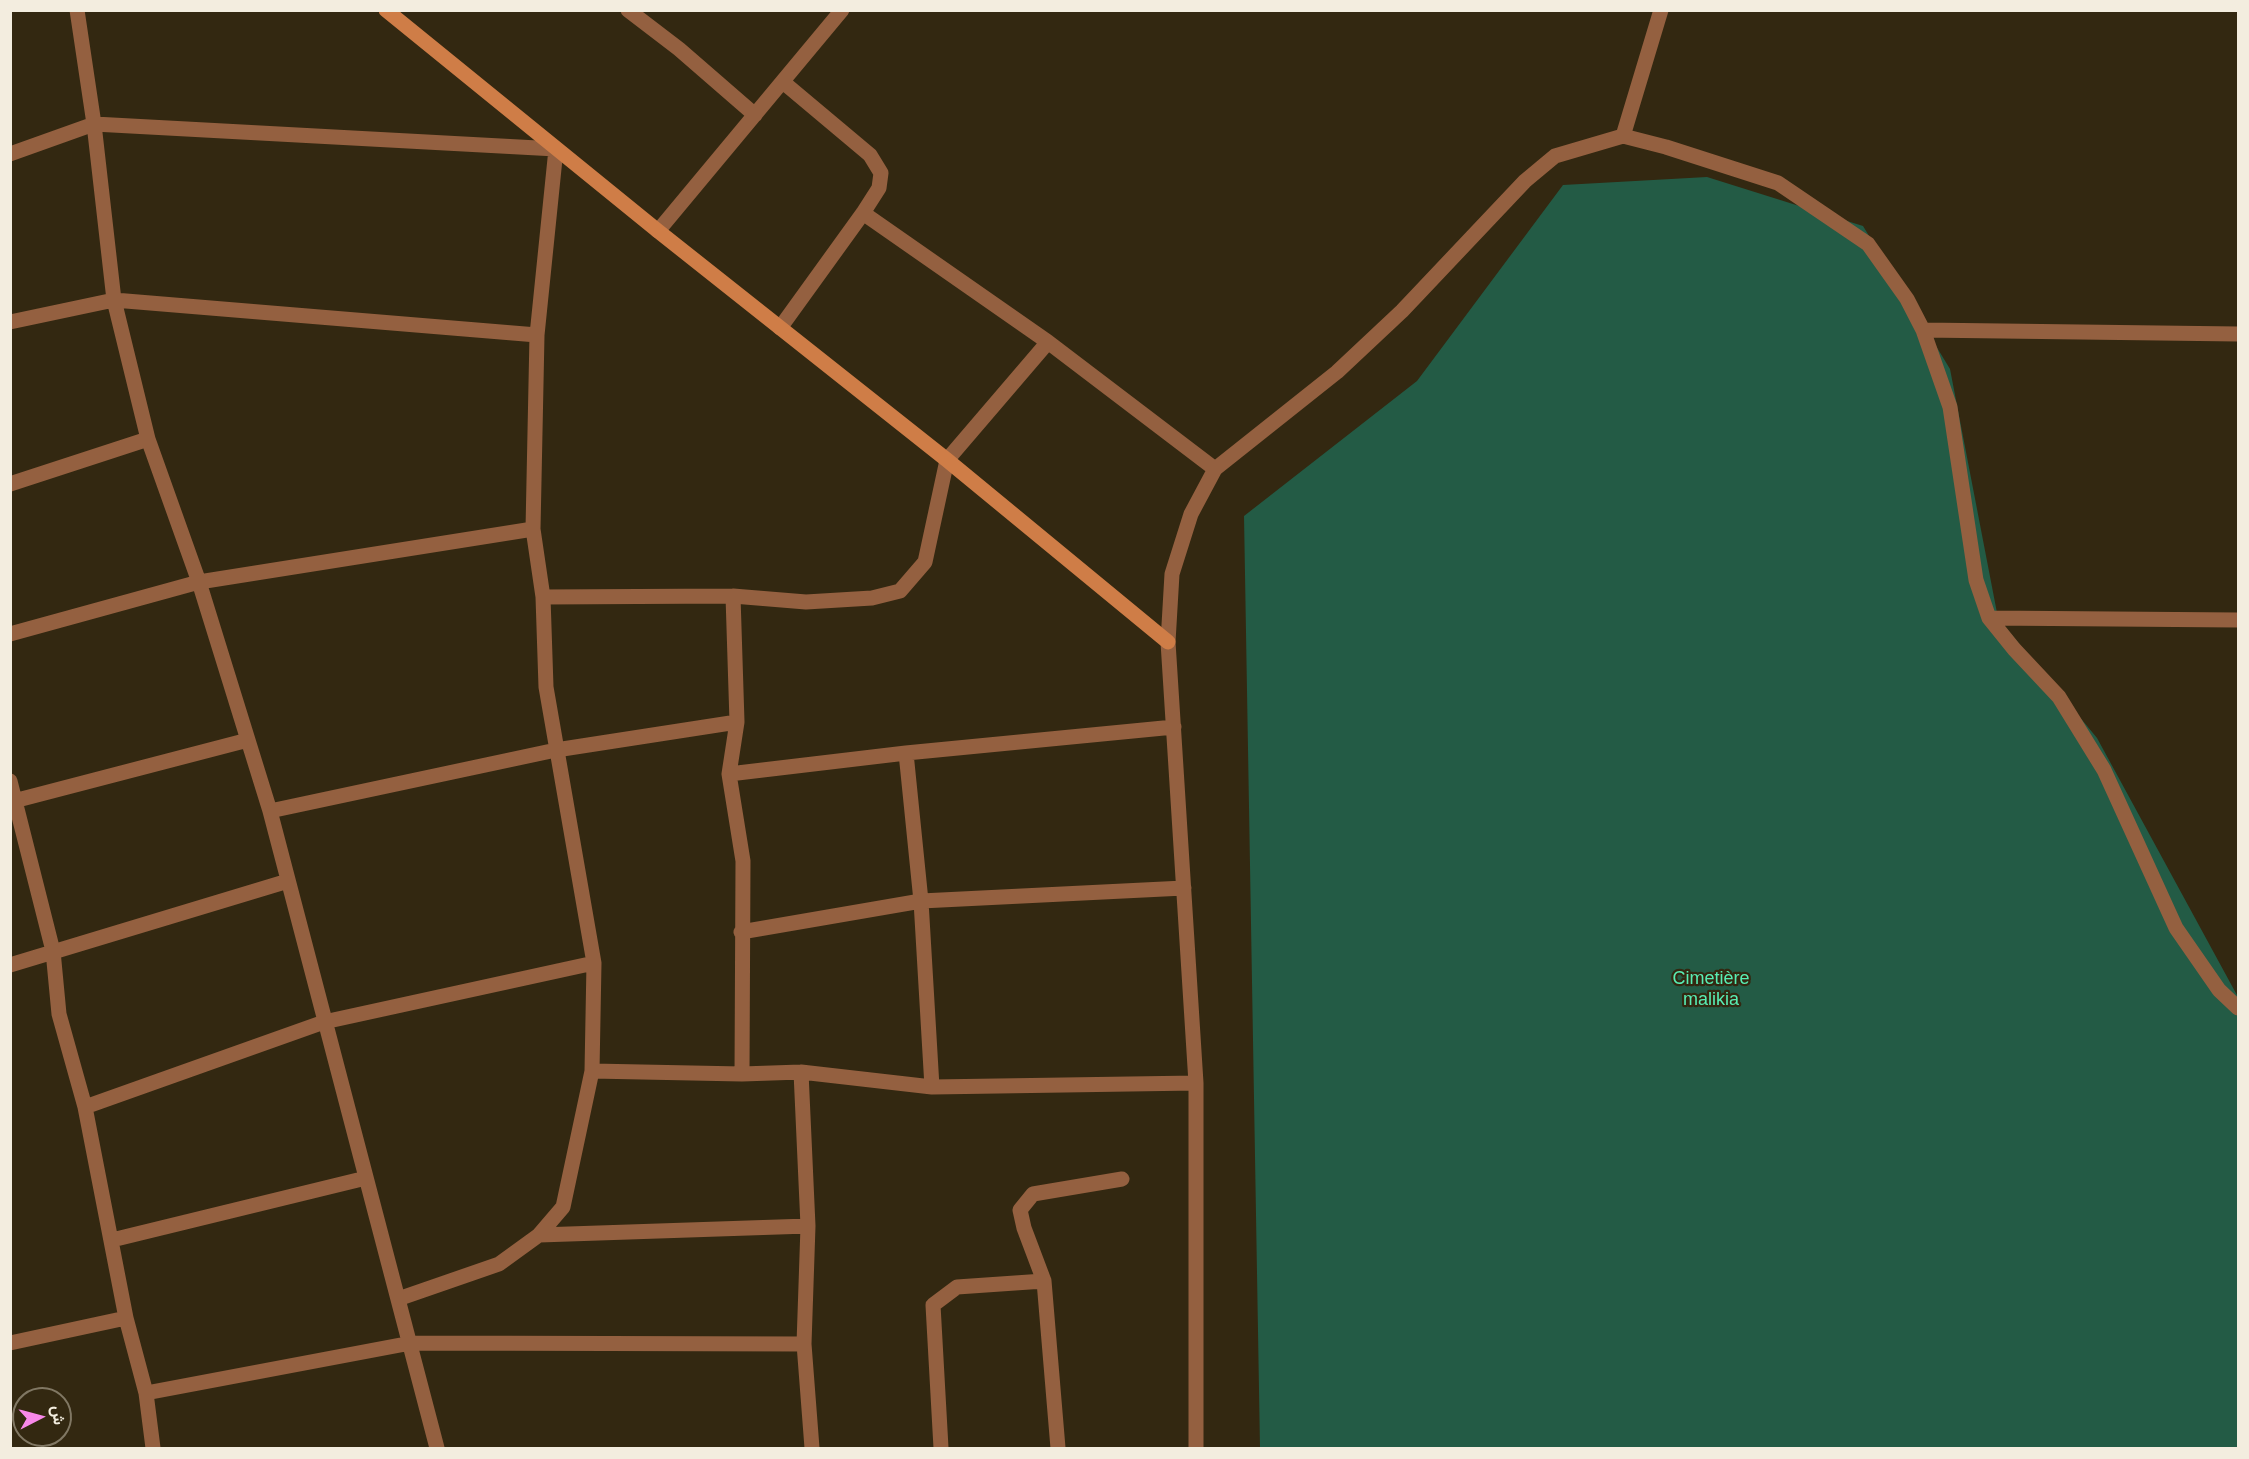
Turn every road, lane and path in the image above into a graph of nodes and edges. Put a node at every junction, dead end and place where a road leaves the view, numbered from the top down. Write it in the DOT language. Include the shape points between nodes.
graph roads {
  1 [pos="77,10"];
  2 [pos="386,10"];
  3 [pos="628,10"];
  4 [pos="842,10"];
  5 [pos="1661,10"];
  6 [pos="783,82"];
  7 [pos="755,115"];
  8 [pos="94,124"];
  9 [pos="1623,136"];
  10 [pos="555,148"];
  11 [pos="10,154"];
  12 [pos="863,213"];
  13 [pos="658,231"];
  14 [pos="114,300"];
  15 [pos="10,322"];
  16 [pos="780,328"];
  17 [pos="1923,330"];
  18 [pos="2238,334"];
  19 [pos="537,335"];
  20 [pos="1047,342"];
  21 [pos="148,439"];
  22 [pos="947,460"];
  23 [pos="1215,469"];
  24 [pos="10,484"];
  25 [pos="533,529"];
  26 [pos="199,582"];
  27 [pos="733,596"];
  28 [pos="543,597"];
  29 [pos="1989,618"];
  30 [pos="2238,620"];
  31 [pos="10,634"];
  32 [pos="1168,642"];
  33 [pos="737,722"];
  34 [pos="1174,726"];
  35 [pos="248,740"];
  36 [pos="556,750"];
  37 [pos="906,753"];
  38 [pos="729,774"];
  39 [pos="10,781"];
  40 [pos="14,801"];
  41 [pos="270,811"];
  42 [pos="288,881"];
  43 [pos="1184,888"];
  44 [pos="921,901"];
  45 [pos="741,932"];
  46 [pos="52,951"];
  47 [pos="594,963"];
  48 [pos="10,965"];
  49 [pos="2238,1008"];
  50 [pos="324,1022"];
  51 [pos="592,1071"];
  52 [pos="801,1072"];
  53 [pos="742,1074"];
  54 [pos="1196,1083"];
  55 [pos="932,1087"];
  56 [pos="85,1107"];
  57 [pos="366,1178"];
  58 [pos="1122,1179"];
  59 [pos="808,1226"];
  60 [pos="539,1235"];
  61 [pos="112,1240"];
  62 [pos="1044,1281"];
  63 [pos="398,1299"];
  64 [pos="126,1318"];
  65 [pos="10,1343"];
  66 [pos="411,1343"];
  67 [pos="804,1344"];
  68 [pos="146,1393"];
  69 [pos="153,1449"];
  70 [pos="437,1449"];
  71 [pos="812,1449"];
  72 [pos="941,1449"];
  73 [pos="1058,1449"];
  74 [pos="1196,1449"];
  1 -- 8 [label="street"];
  2 -- 10 [label="street"];
  3 -- 7 [label="street"];
  4 -- 6 [label="street"];
  5 -- 9 [label="street"];
  6 -- 7 [label="street"];
  6 -- 12 [label="street" via="870,155 881,173 879,188"];
  7 -- 13 [label="street"];
  8 -- 10 [label="street"];
  8 -- 11 [label="street"];
  8 -- 14 [label="street"];
  9 -- 17 [label="street" via="1778,183 1868,244 1907,299"];
  9 -- 23 [label="street" via="1555,156 1524,181 1402,311 1337,372"];
  10 -- 13 [label="street"];
  10 -- 19 [label="street"];
  12 -- 16 [label="street"];
  12 -- 20 [label="street"];
  13 -- 16 [label="street"];
  14 -- 15 [label="street"];
  14 -- 19 [label="street"];
  14 -- 21 [label="street"];
  16 -- 22 [label="street"];
  17 -- 18 [label="street"];
  17 -- 29 [label="street" via="1950,407 1976,580"];
  19 -- 25 [label="street"];
  20 -- 22 [label="street"];
  20 -- 23 [label="street"];
  21 -- 24 [label="street"];
  21 -- 26 [label="street"];
  22 -- 27 [label="street" via="925,562 900,591 872,598 806,602"];
  22 -- 32 [label="street"];
  23 -- 32 [label="street" via="1191,514 1172,574"];
  25 -- 26 [label="street"];
  25 -- 28 [label="street"];
  26 -- 31 [label="street"];
  26 -- 35 [label="street"];
  27 -- 28 [label="street"];
  27 -- 33 [label="street"];
  28 -- 36 [label="street" via="546,687"];
  29 -- 30 [label="street"];
  29 -- 49 [label="street" via="2060,697 2104,770 2176,928 2219,990"];
  32 -- 34 [label="street"];
  33 -- 36 [label="street"];
  33 -- 38 [label="street"];
  34 -- 37 [label="street"];
  34 -- 43 [label="street"];
  35 -- 40 [label="street"];
  35 -- 41 [label="street"];
  36 -- 41 [label="street"];
  36 -- 47 [label="street"];
  37 -- 38 [label="street"];
  37 -- 44 [label="street"];
  38 -- 45 [label="street" via="743,861"];
  39 -- 40 [label="street"];
  40 -- 46 [label="street"];
  41 -- 42 [label="street"];
  42 -- 46 [label="street"];
  42 -- 50 [label="street"];
  43 -- 44 [label="street"];
  43 -- 54 [label="street"];
  44 -- 45 [label="street"];
  44 -- 55 [label="street"];
  45 -- 53 [label="street"];
  46 -- 48 [label="street"];
  46 -- 56 [label="street" via="59,1014"];
  47 -- 50 [label="street"];
  47 -- 51 [label="street"];
  50 -- 56 [label="street"];
  50 -- 57 [label="street"];
  51 -- 53 [label="street"];
  51 -- 60 [label="street" via="563,1207"];
  52 -- 53 [label="street"];
  52 -- 55 [label="street"];
  52 -- 59 [label="street"];
  54 -- 55 [label="street"];
  54 -- 74 [label="street"];
  56 -- 61 [label="street"];
  57 -- 61 [label="street"];
  57 -- 63 [label="street"];
  58 -- 62 [label="street" via="1033,1194 1020,1210"];
  59 -- 60 [label="street"];
  59 -- 67 [label="street"];
  60 -- 63 [label="street" via="499,1264"];
  61 -- 64 [label="street"];
  62 -- 72 [label="street" via="957,1287 933,1305"];
  62 -- 73 [label="street"];
  63 -- 66 [label="street"];
  64 -- 65 [label="street"];
  64 -- 68 [label="street"];
  66 -- 67 [label="street"];
  66 -- 68 [label="street"];
  66 -- 70 [label="street"];
  67 -- 71 [label="street"];
  68 -- 69 [label="street"];
}
